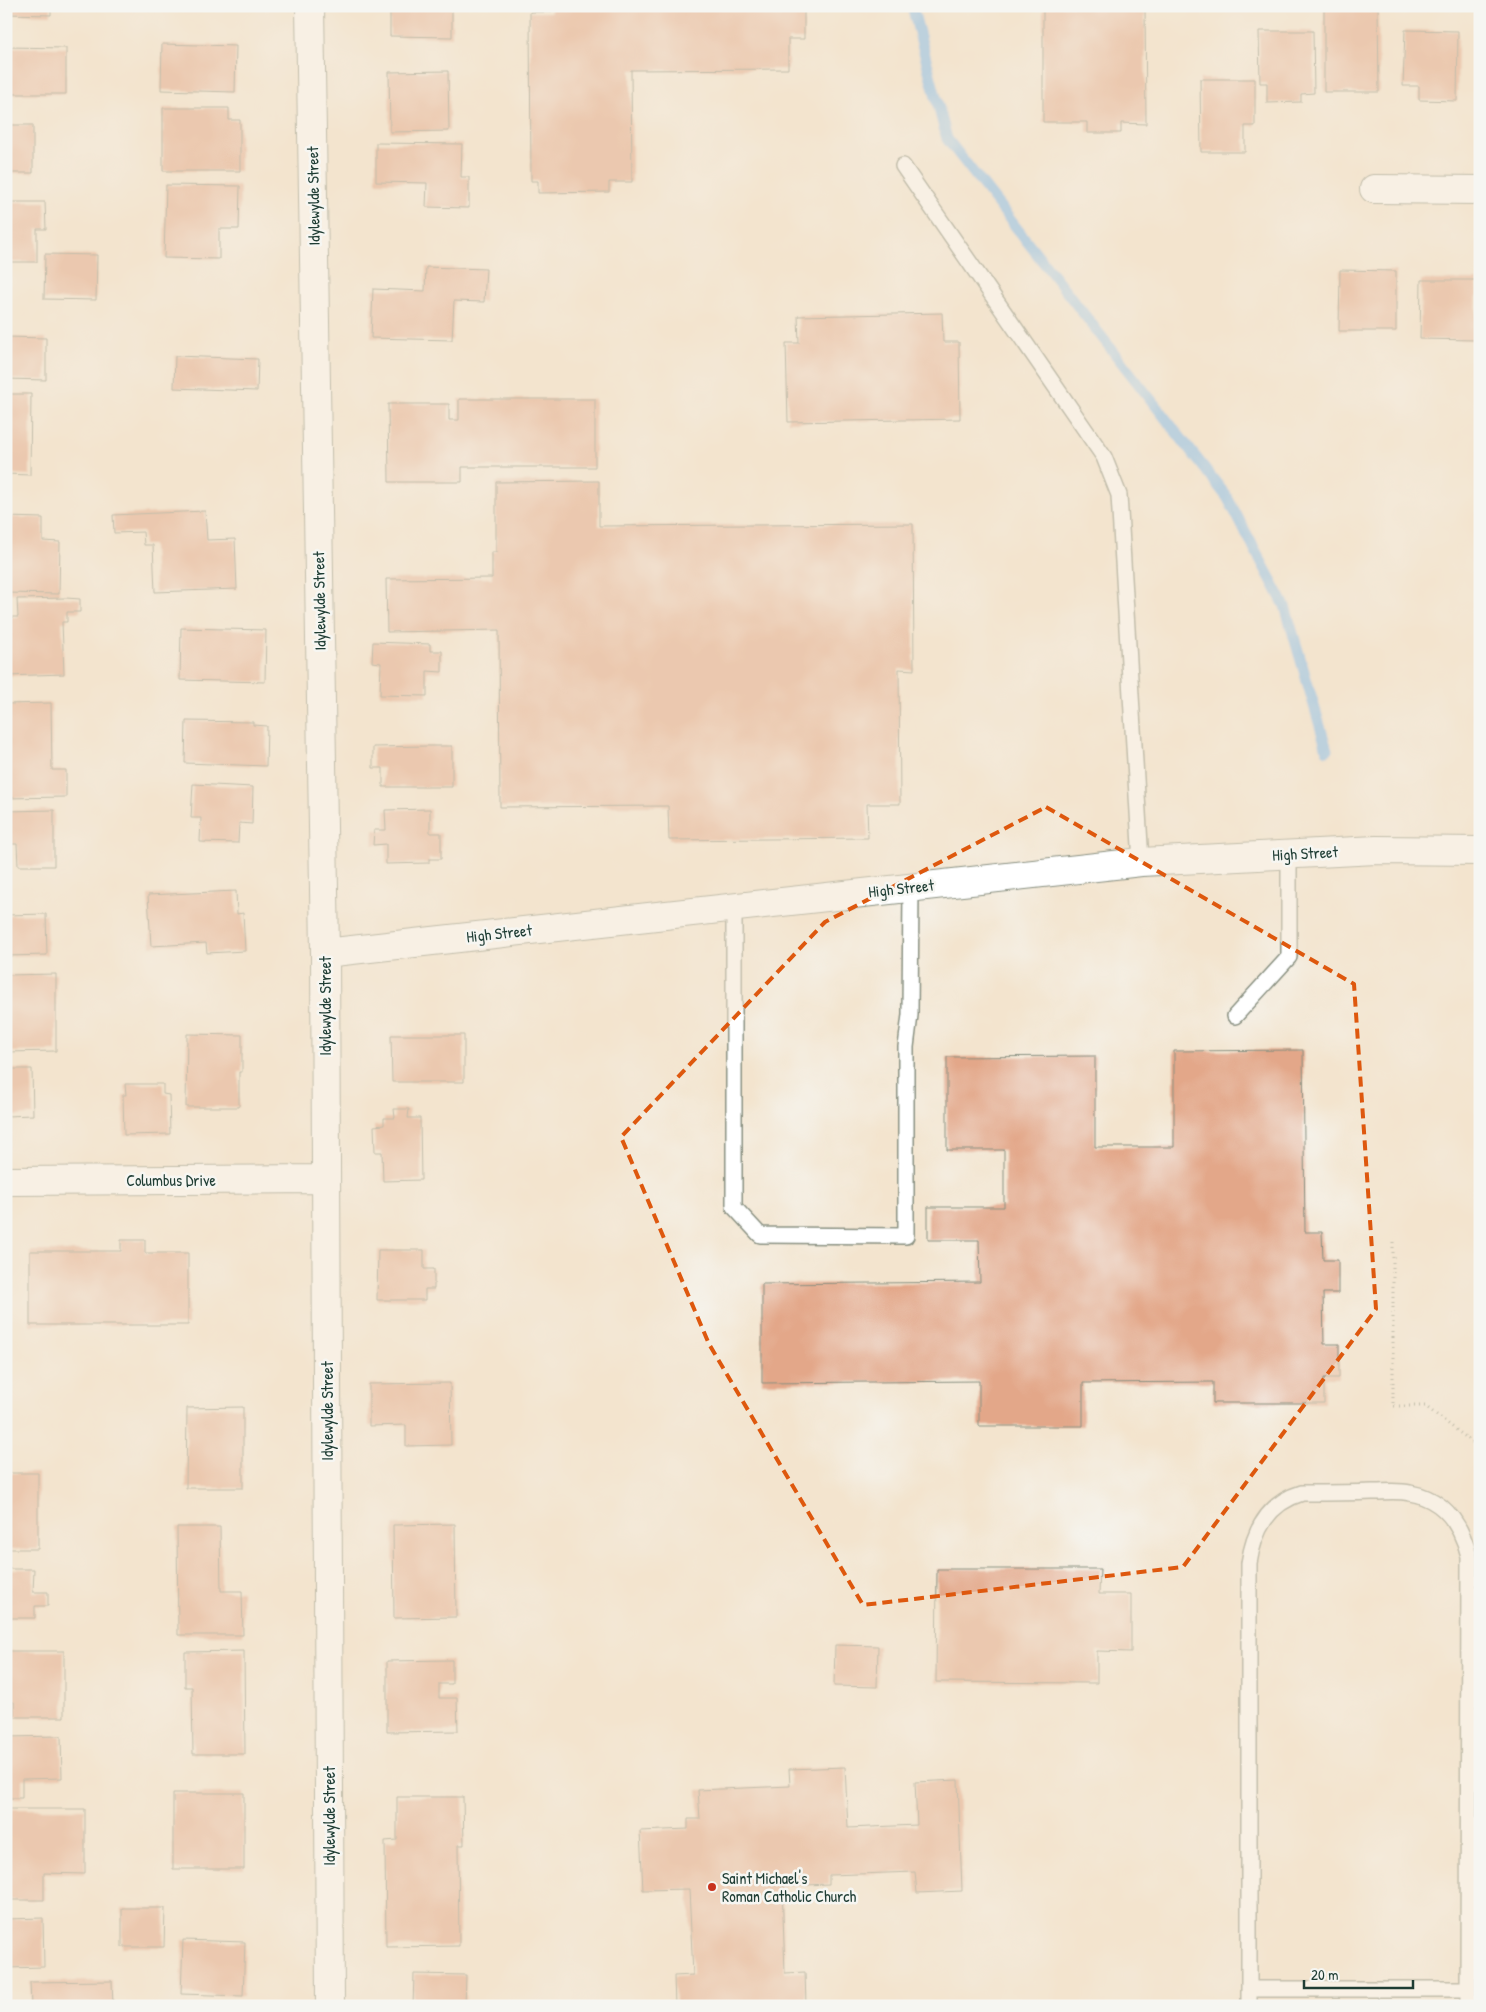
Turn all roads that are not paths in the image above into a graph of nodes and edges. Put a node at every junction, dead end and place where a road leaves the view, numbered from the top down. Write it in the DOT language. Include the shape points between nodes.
graph roads {
  1 [pos="310,6"];
  2 [pos="903,166"];
  3 [pos="1374,189"];
  4 [pos="1480,190"];
  5 [pos="1480,851"];
  6 [pos="1288,854"];
  7 [pos="1141,862"];
  8 [pos="911,887"];
  9 [pos="734,907"];
  10 [pos="325,953"];
  11 [pos="1235,1016"];
  12 [pos="6,1181"];
  13 [pos="326,1191"];
  14 [pos="1249,1989"];
  15 [pos="1468,1989"];
  16 [pos="330,2006"];
  17 [pos="1250,2006"];
  18 [pos="1468,2006"];
  1 -- 10 [label="street, Idylewylde Street"];
  2 -- 7 [label="lane" via="1104,457 1119,495"];
  3 -- 4 [label="street"];
  5 -- 6 [label="street, High Street" via="1376,850"];
  6 -- 7 [label="street, High Street"];
  6 -- 11 [label="lane" via="1288,958"];
  7 -- 8 [label="street, High Street"];
  8 -- 9 [label="street, High Street"];
  8 -- 9 [label="lane" via="910,1015 906,1047 906,1236 760,1235 734,1207"];
  9 -- 10 [label="street, High Street"];
  10 -- 13 [label="street, Idylewylde Street"];
  12 -- 13 [label="street, Columbus Drive" via="324,1179"];
  13 -- 16 [label="street, Idylewylde Street"];
  14 -- 15 [label="lane"];
  14 -- 15 [label="lane" via="1249,1563 1252,1542 1265,1519 1289,1497 1302,1493 1409,1492 1429,1497 1454,1518 1469,1556"];
  14 -- 17 [label="lane"];
  15 -- 18 [label="lane"];
}
